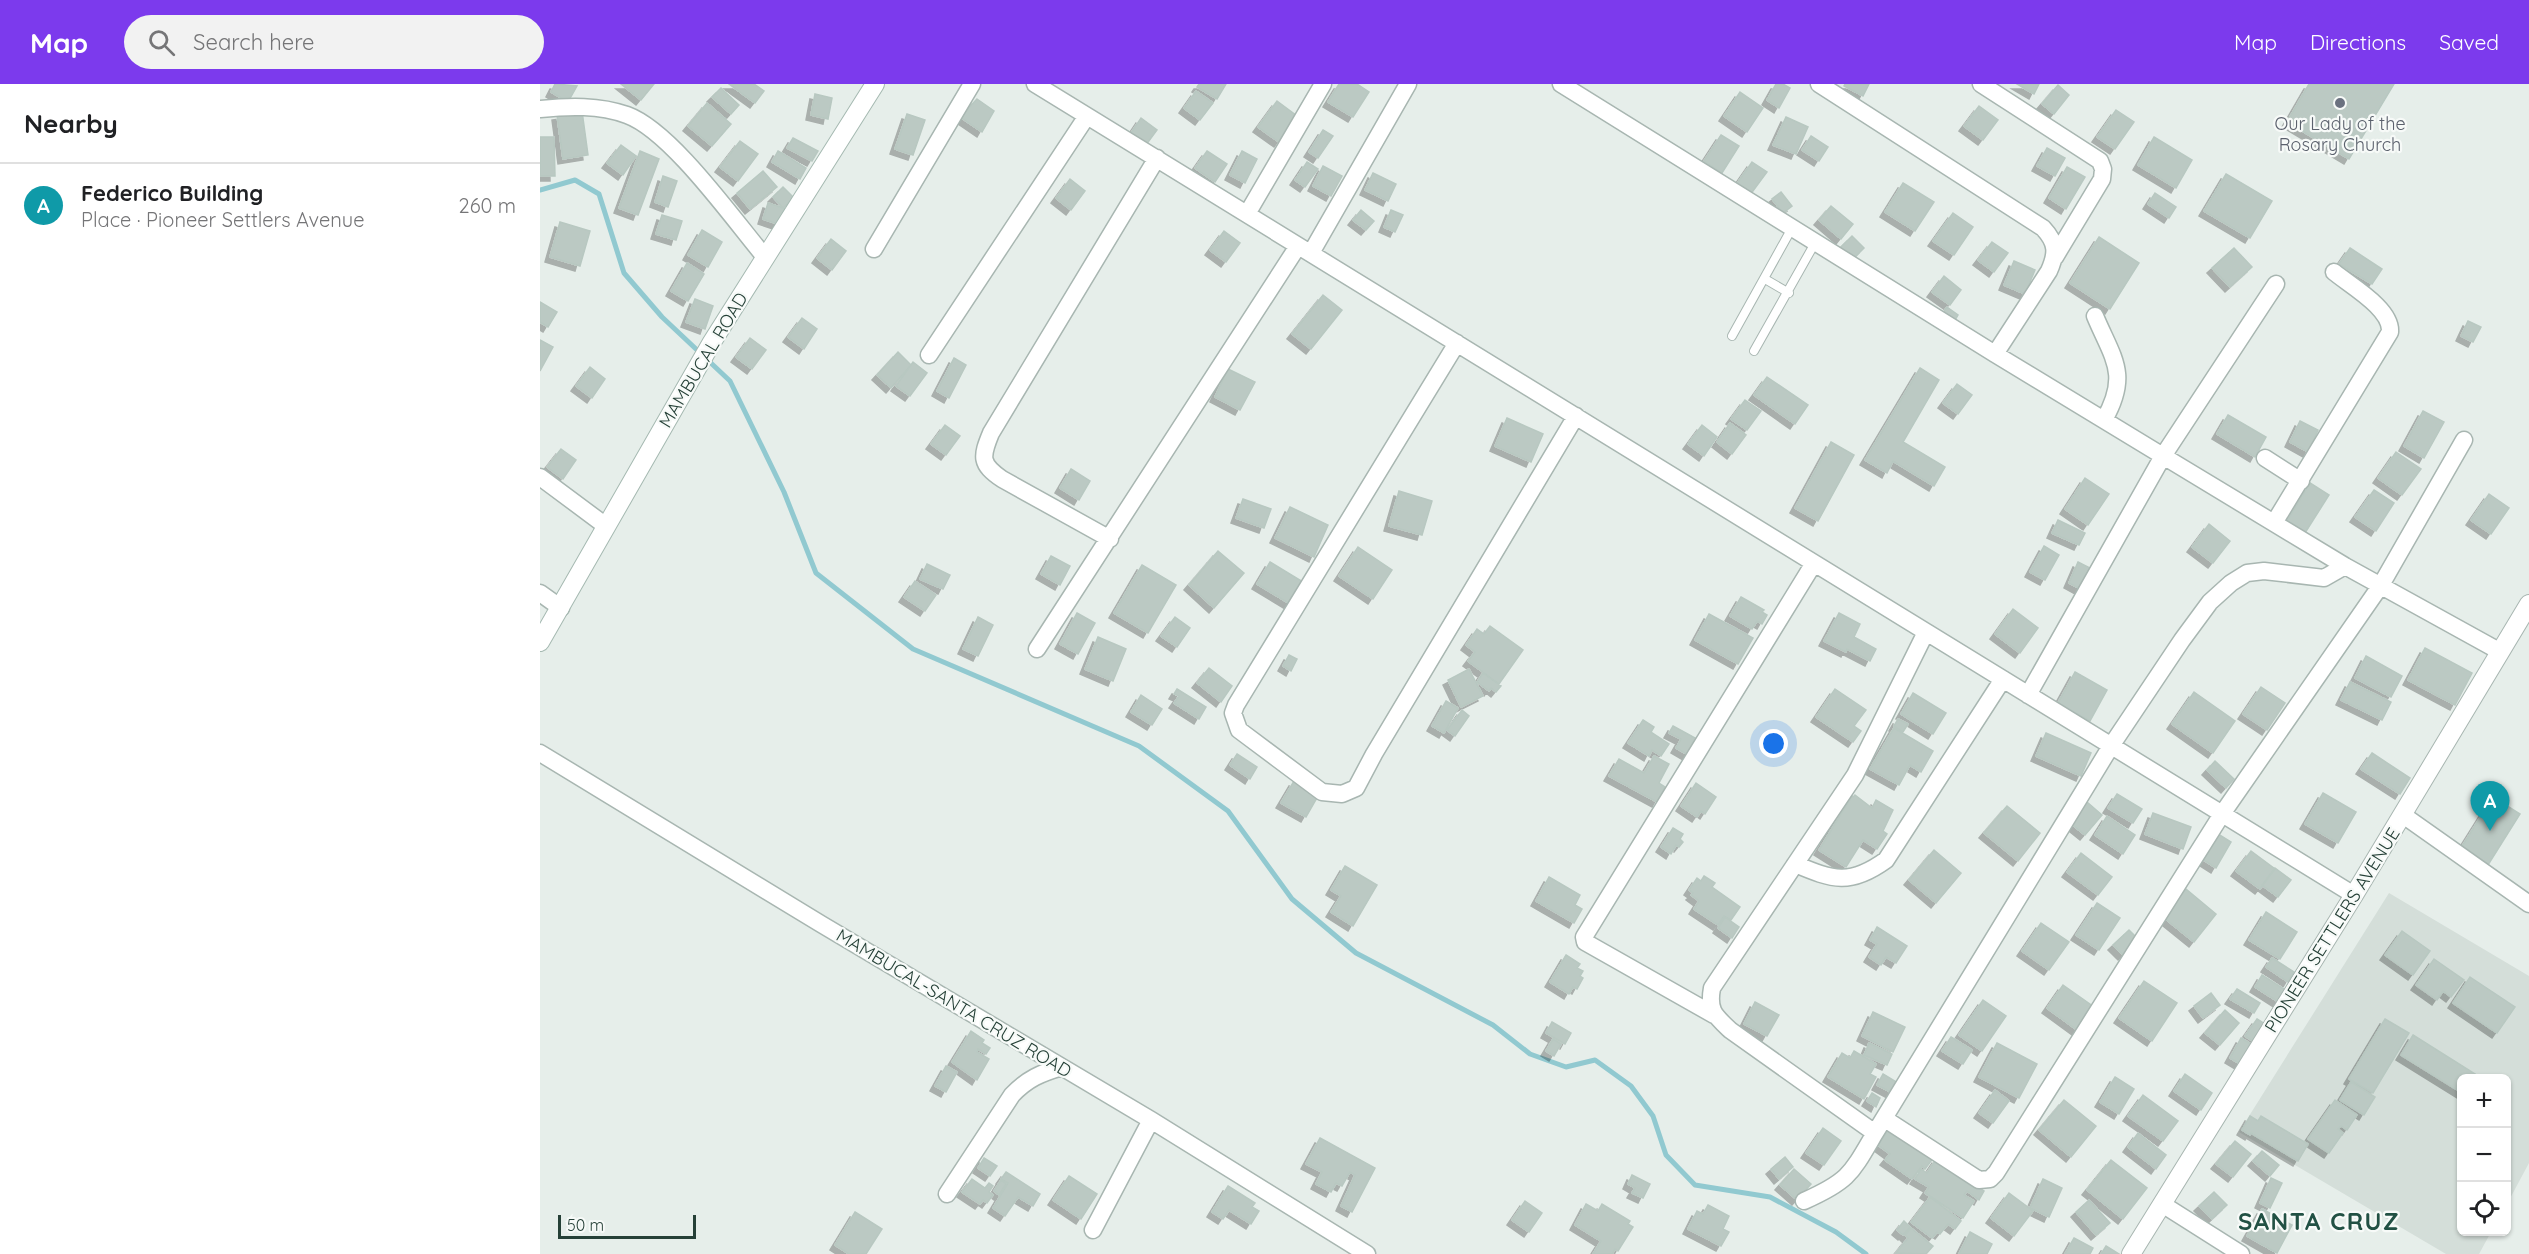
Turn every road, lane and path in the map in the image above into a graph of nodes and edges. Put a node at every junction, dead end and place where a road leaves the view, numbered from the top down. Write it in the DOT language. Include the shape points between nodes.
graph roads {
  1 [pos="875,84"];
  2 [pos="972,84"];
  3 [pos="1035,84"];
  4 [pos="1323,84"];
  5 [pos="1408,84"];
  6 [pos="1561,84"];
  7 [pos="1819,84"];
  8 [pos="1981,84"];
  9 [pos="540,109"];
  10 [pos="1088,116"];
  11 [pos="1157,158"];
  12 [pos="1247,214"];
  13 [pos="1792,228"];
  14 [pos="1815,243"];
  15 [pos="874,249"];
  16 [pos="1305,249"];
  17 [pos="765,257"];
  18 [pos="2055,257"];
  19 [pos="2334,272"];
  20 [pos="1765,279"];
  21 [pos="2276,284"];
  22 [pos="1789,293"];
  23 [pos="2095,316"];
  24 [pos="1732,336"];
  25 [pos="1457,343"];
  26 [pos="1754,351"];
  27 [pos="1995,354"];
  28 [pos="930,355"];
  29 [pos="1576,416"];
  30 [pos="2104,420"];
  31 [pos="2464,440"];
  32 [pos="2163,456"];
  33 [pos="2265,458"];
  34 [pos="540,477"];
  35 [pos="2301,481"];
  36 [pos="2274,523"];
  37 [pos="606,526"];
  38 [pos="1110,539"];
  39 [pos="1814,563"];
  40 [pos="2345,566"];
  41 [pos="2381,585"];
  42 [pos="540,593"];
  43 [pos="2529,604"];
  44 [pos="561,608"];
  45 [pos="1926,632"];
  46 [pos="540,642"];
  47 [pos="1037,649"];
  48 [pos="2499,651"];
  49 [pos="2003,679"];
  50 [pos="2028,695"];
  51 [pos="2111,746"];
  52 [pos="540,753"];
  53 [pos="2222,814"];
  54 [pos="2403,815"];
  55 [pos="1795,864"];
  56 [pos="2354,895"];
  57 [pos="2529,904"];
  58 [pos="1714,1015"];
  59 [pos="1062,1067"];
  60 [pos="1151,1120"];
  61 [pos="1880,1126"];
  62 [pos="947,1194"];
  63 [pos="1804,1202"];
  64 [pos="2162,1204"];
  65 [pos="1093,1230"];
  66 [pos="1368,1254"];
  67 [pos="2131,1254"];
  68 [pos="2241,1254"];
  1 -- 17 [label="street, MAMBUCAL ROAD"];
  2 -- 15 [label="street"];
  3 -- 10 [label="street"];
  4 -- 12 [label="street"];
  5 -- 16 [label="street"];
  6 -- 13 [label="street"];
  7 -- 18 [label="street" via="2043,228 2055,246"];
  8 -- 18 [label="street" via="2100,161 2102,179"];
  9 -- 17 [label="street" via="597,108 628,115 654,129"];
  10 -- 11 [label="street"];
  10 -- 28 [label="street"];
  11 -- 12 [label="street"];
  11 -- 38 [label="street" via="985,447 988,470"];
  12 -- 16 [label="street"];
  13 -- 14 [label="street"];
  13 -- 20 [label="lane"];
  14 -- 22 [label="lane"];
  14 -- 27 [label="street"];
  16 -- 25 [label="street"];
  16 -- 38 [label="street"];
  17 -- 37 [label="street, MAMBUCAL ROAD"];
  18 -- 27 [label="street"];
  19 -- 35 [label="street" via="2383,311 2391,324 2390,332"];
  20 -- 22 [label="lane"];
  20 -- 24 [label="lane"];
  21 -- 32 [label="street"];
  22 -- 26 [label="lane"];
  23 -- 30 [label="street" via="2118,372 2116,393"];
  25 -- 29 [label="street"];
  25 -- 29 [label="street" via="1233,713 1239,730 1322,792 1342,794 1356,788"];
  27 -- 30 [label="street"];
  29 -- 39 [label="street"];
  30 -- 32 [label="street"];
  31 -- 41 [label="street"];
  32 -- 36 [label="street"];
  32 -- 50 [label="street"];
  33 -- 35 [label="street"];
  34 -- 37 [label="street"];
  35 -- 36 [label="street"];
  36 -- 40 [label="street"];
  37 -- 44 [label="street, MAMBUCAL ROAD"];
  38 -- 47 [label="street"];
  39 -- 45 [label="street"];
  39 -- 58 [label="street" via="1584,937 1585,942"];
  40 -- 41 [label="street"];
  40 -- 51 [label="street" via="2324,578 2264,571 2247,573 2231,582 2210,602 2182,640"];
  41 -- 48 [label="street"];
  41 -- 53 [label="street"];
  42 -- 44 [label="street"];
  43 -- 48 [label="street, PIONEER SETTLERS AVENUE"];
  44 -- 46 [label="street, MAMBUCAL ROAD"];
  45 -- 49 [label="street"];
  45 -- 55 [label="street" via="1855,775"];
  48 -- 54 [label="street, PIONEER SETTLERS AVENUE"];
  49 -- 50 [label="street"];
  49 -- 55 [label="street" via="1886,860 1870,871 1839,879"];
  50 -- 51 [label="street"];
  51 -- 53 [label="street"];
  51 -- 61 [label="street"];
  52 -- 59 [label="street, MAMBUCAL-SANTA CRUZ ROAD"];
  53 -- 56 [label="street"];
  53 -- 61 [label="street" via="1990,1179 1979,1180"];
  54 -- 56 [label="street, PIONEER SETTLERS AVENUE"];
  54 -- 57 [label="street"];
  55 -- 58 [label="street" via="1712,988 1709,1003"];
  56 -- 64 [label="street, PIONEER SETTLERS AVENUE"];
  58 -- 61 [label="street" via="1730,1030"];
  59 -- 60 [label="street, MAMBUCAL-SANTA CRUZ ROAD"];
  59 -- 62 [label="street" via="1036,1075 1012,1095"];
  60 -- 65 [label="street"];
  60 -- 66 [label="street, MAMBUCAL-SANTA CRUZ ROAD"];
  61 -- 63 [label="street" via="1852,1172 1835,1188"];
  64 -- 67 [label="street, PIONEER SETTLERS AVENUE"];
  64 -- 68 [label="street"];
}
